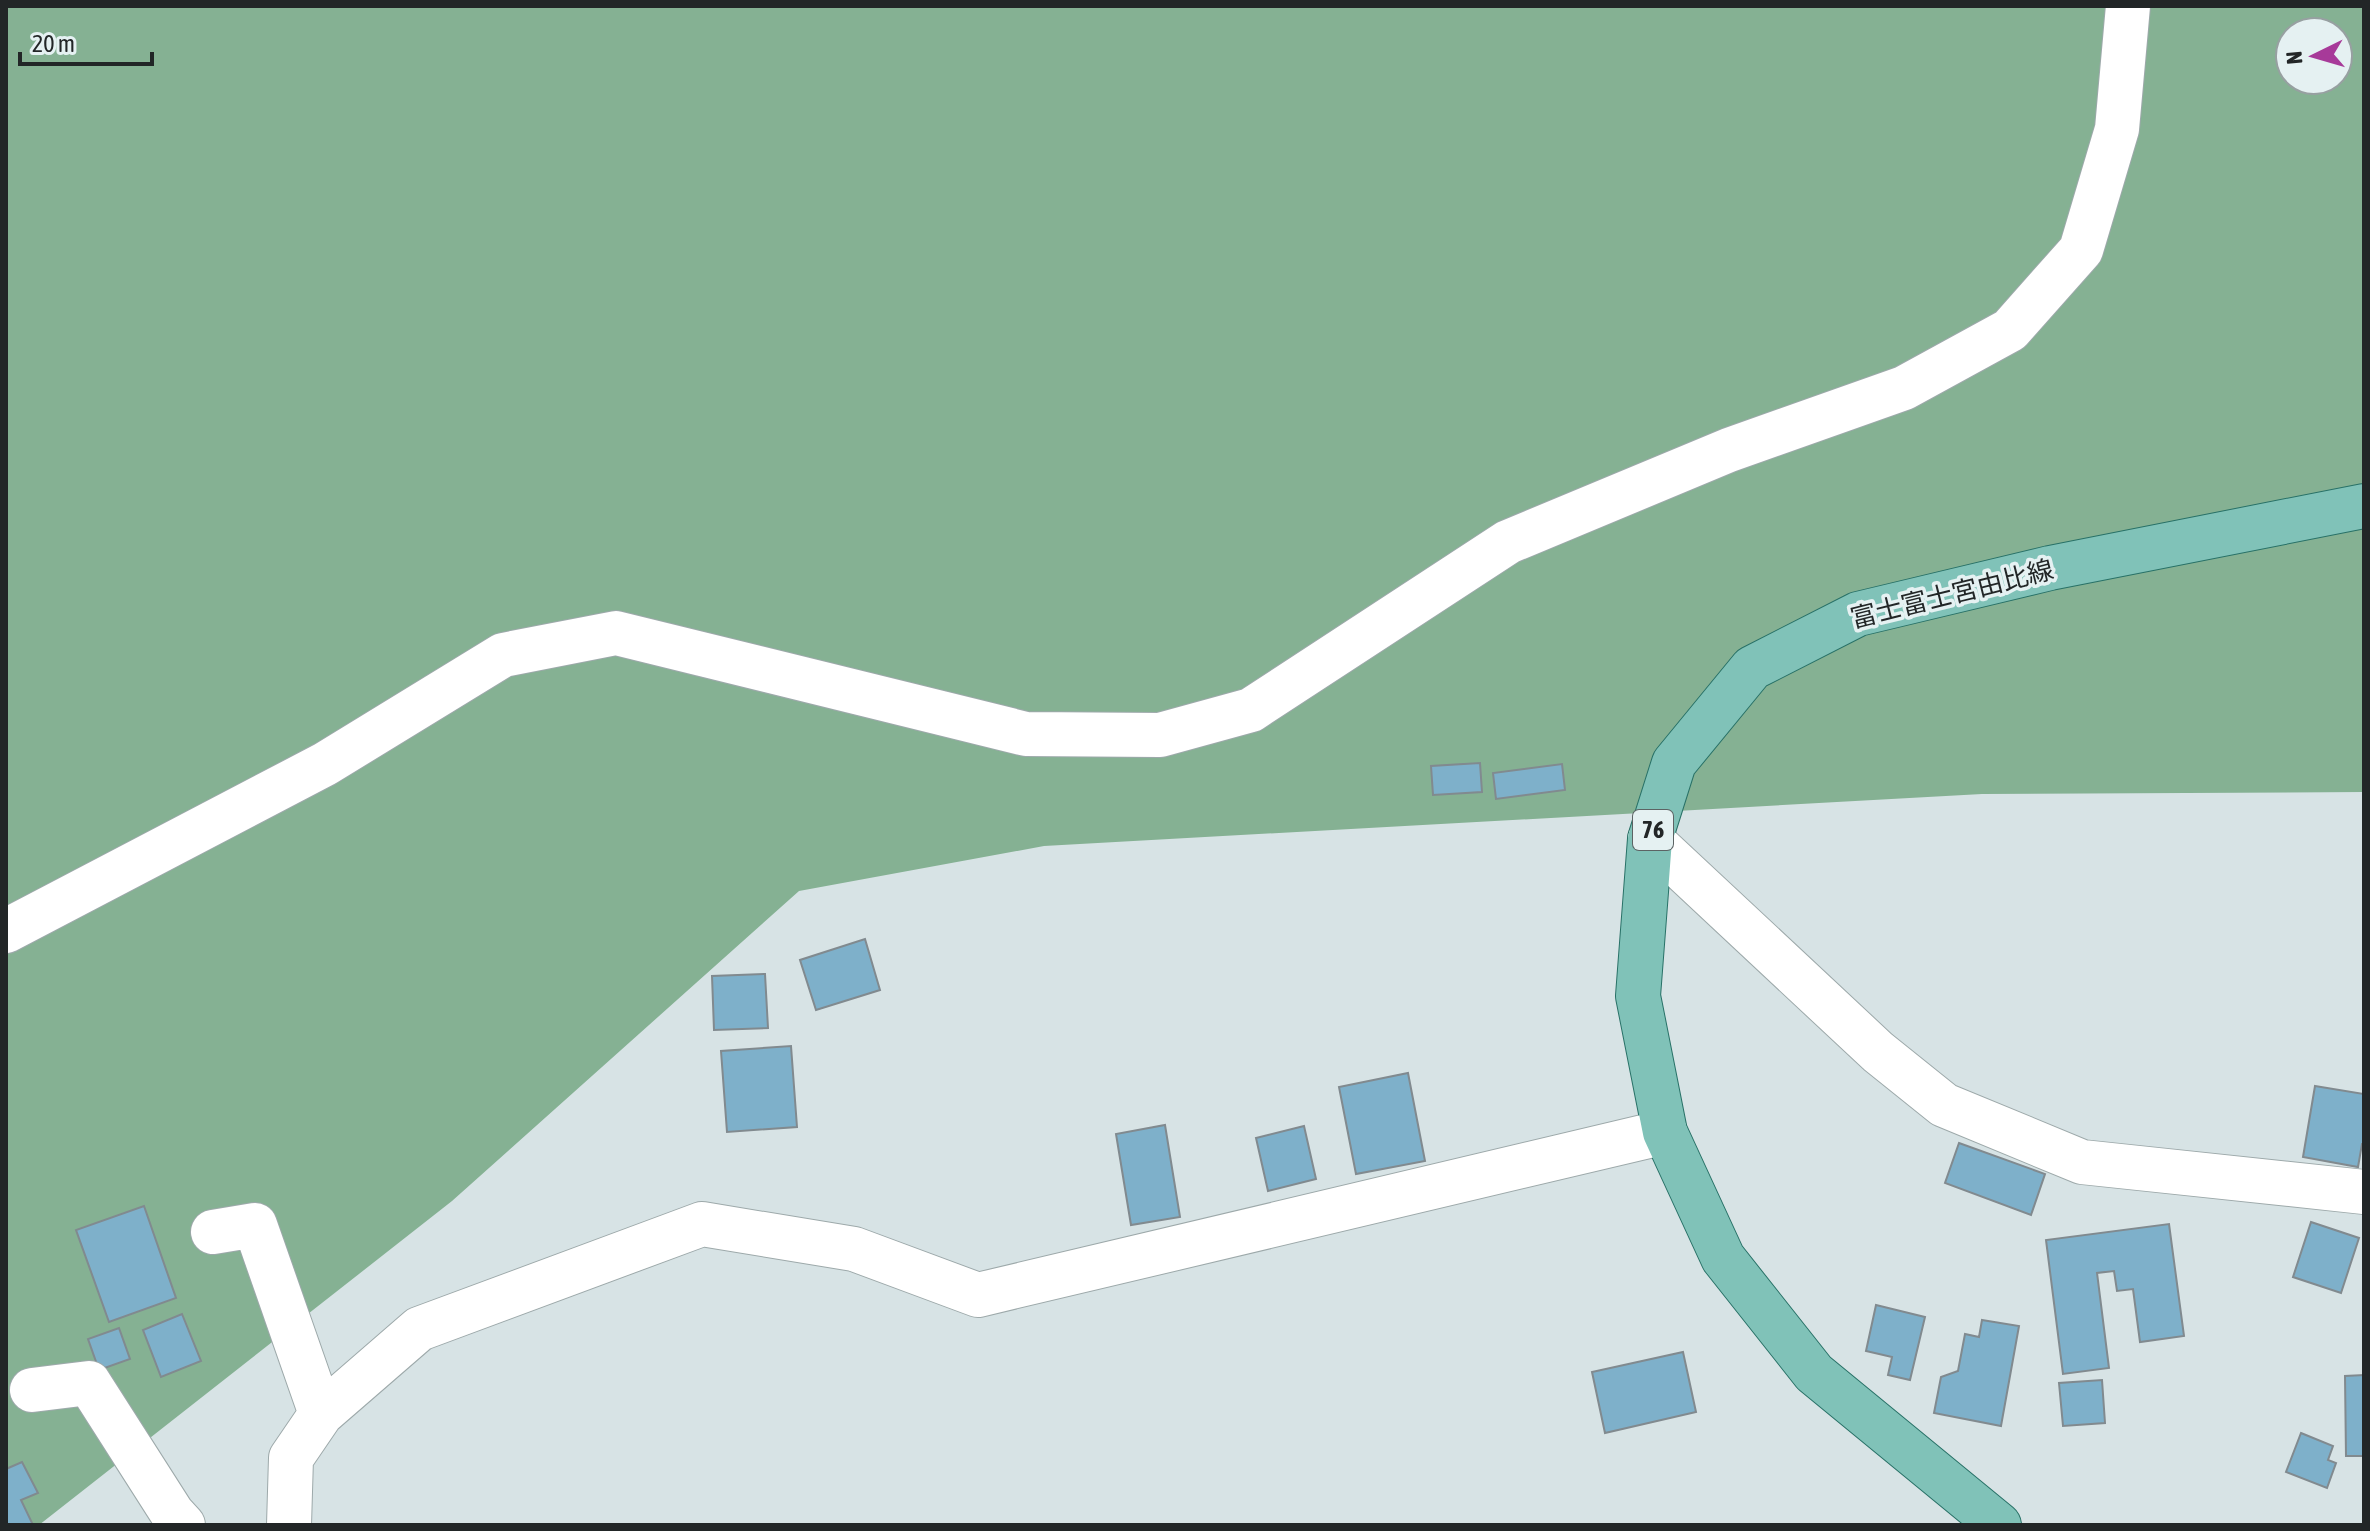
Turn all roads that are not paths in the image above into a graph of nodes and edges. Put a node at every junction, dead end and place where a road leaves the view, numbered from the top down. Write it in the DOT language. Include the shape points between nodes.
graph roads {
  1 [pos="2128,6"];
  2 [pos="2364,506"];
  3 [pos="1650,839"];
  4 [pos="6,931"];
  5 [pos="1665,1132"];
  6 [pos="2364,1192"];
  7 [pos="213,1232"];
  8 [pos="32,1390"];
  9 [pos="321,1414"];
  10 [pos="183,1525"];
  11 [pos="289,1525"];
  12 [pos="1999,1525"];
  1 -- 4 [label="street" via="2117,129 2081,250 2010,330 1904,388 1729,450 1508,542 1251,710 1160,735 1026,734 616,633 503,655 325,764"];
  2 -- 3 [label="main road, 富士富士宮由比線 / 76" via="2050,568 1858,614 1752,668 1674,763"];
  3 -- 5 [label="main road, 富士富士宮由比線 / 76" via="1638,996"];
  3 -- 6 [label="street" via="1878,1052 1944,1105 2082,1162"];
  5 -- 9 [label="street" via="978,1295 854,1249 702,1224 419,1329"];
  5 -- 12 [label="main road, 富士富士宮由比線 / 76" via="1723,1258 1814,1373"];
  7 -- 9 [label="street" via="255,1225"];
  8 -- 10 [label="street" via="89,1383"];
  9 -- 11 [label="street" via="291,1458"];
}
